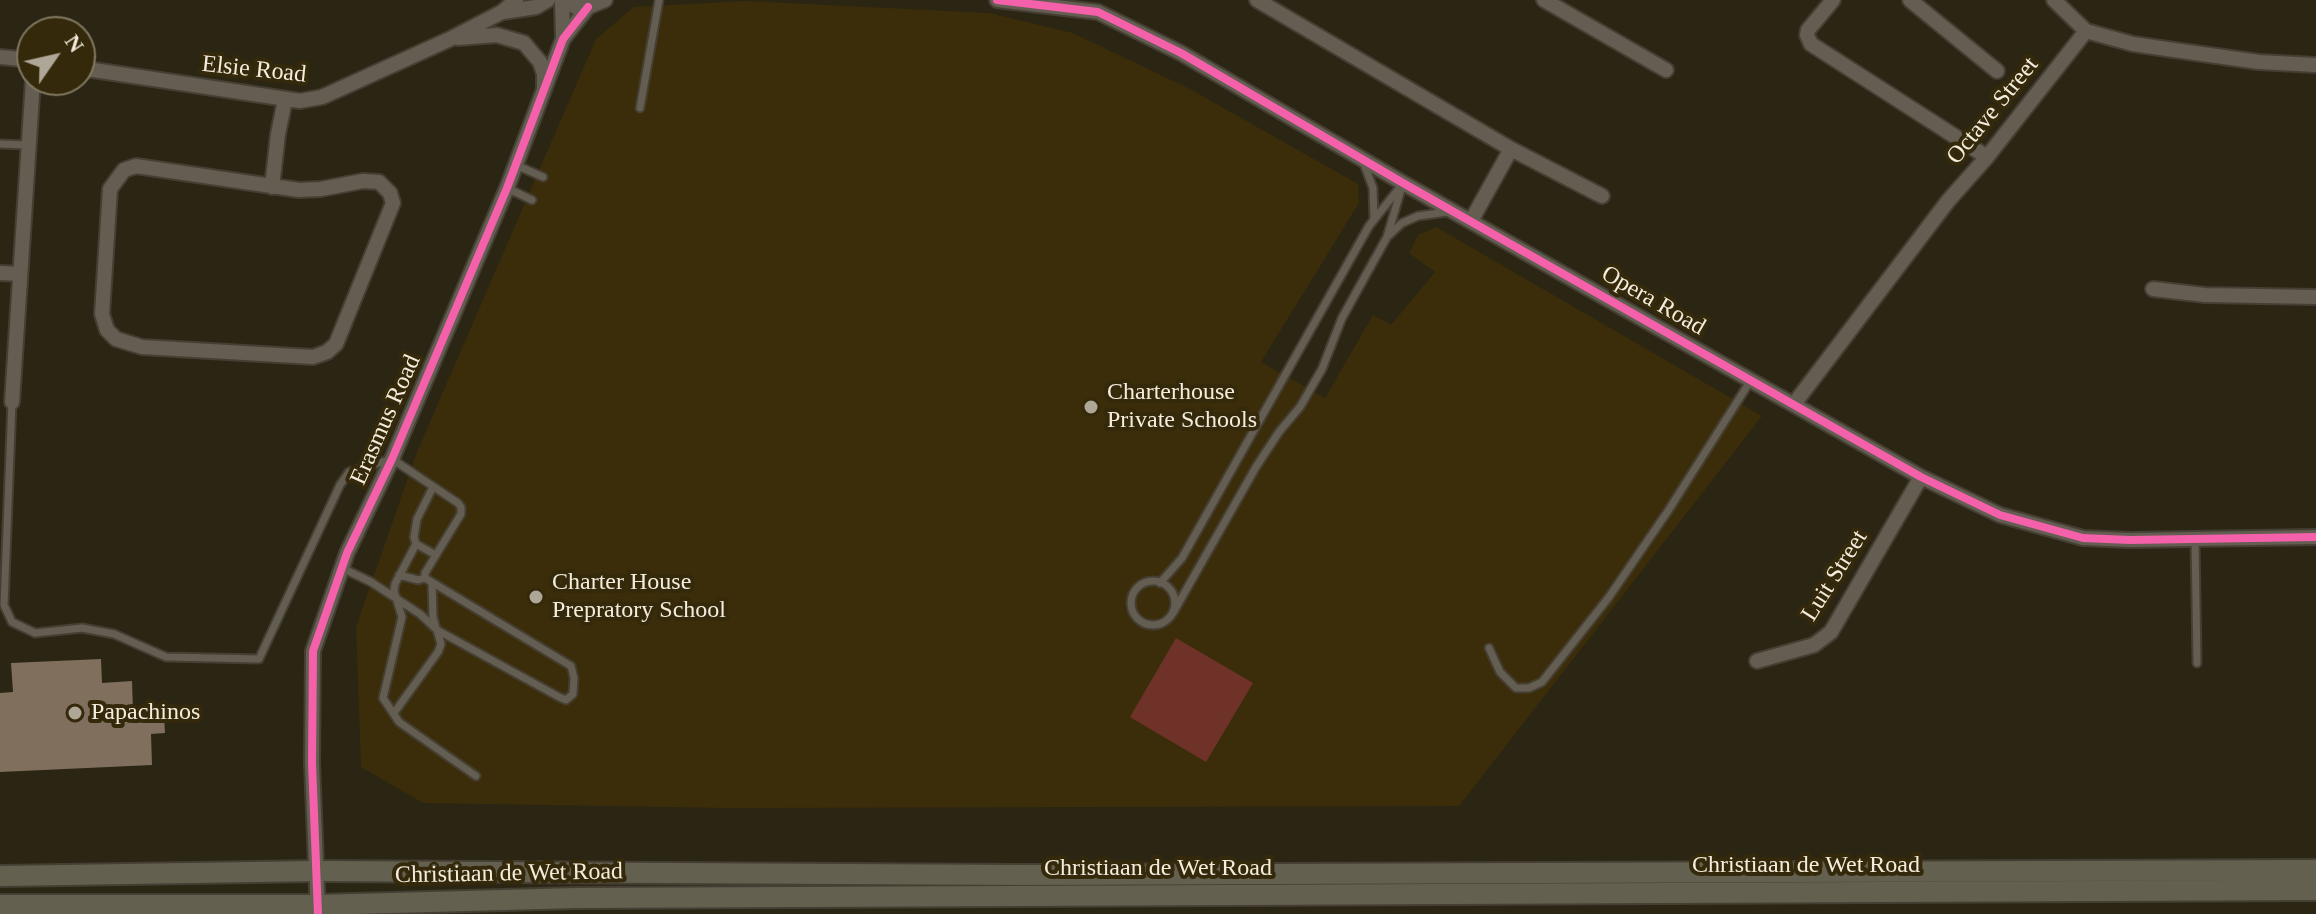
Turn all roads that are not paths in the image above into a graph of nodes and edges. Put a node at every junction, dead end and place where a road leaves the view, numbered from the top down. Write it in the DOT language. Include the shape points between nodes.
graph roads {
  1 [pos="516,0"];
  2 [pos="548,0"];
  3 [pos="562,0"];
  4 [pos="605,0"];
  5 [pos="659,0"];
  6 [pos="997,0"];
  7 [pos="1257,0"];
  8 [pos="1544,0"];
  9 [pos="1833,0"];
  10 [pos="1910,0"];
  11 [pos="2054,0"];
  12 [pos="1100,6"];
  13 [pos="1279,6"];
  14 [pos="588,7"];
  15 [pos="502,12"];
  16 [pos="2086,31"];
  17 [pos="450,39"];
  18 [pos="563,39"];
  19 [pos="2316,65"];
  20 [pos="96,70"];
  21 [pos="1666,70"];
  22 [pos="1997,71"];
  23 [pos="32,96"];
  24 [pos="543,96"];
  25 [pos="285,100"];
  26 [pos="640,108"];
  27 [pos="0,144"];
  28 [pos="29,145"];
  29 [pos="1511,149"];
  30 [pos="1987,157"];
  31 [pos="1362,158"];
  32 [pos="516,165"];
  33 [pos="543,177"];
  34 [pos="1403,183"];
  35 [pos="272,187"];
  36 [pos="507,188"];
  37 [pos="1602,196"];
  38 [pos="532,200"];
  39 [pos="1454,211"];
  40 [pos="1374,220"];
  41 [pos="1471,221"];
  42 [pos="1387,237"];
  43 [pos="0,273"];
  44 [pos="20,274"];
  45 [pos="2153,289"];
  46 [pos="2316,297"];
  47 [pos="1751,380"];
  48 [pos="12,402"];
  49 [pos="1794,404"];
  50 [pos="392,459"];
  51 [pos="1921,477"];
  52 [pos="433,487"];
  53 [pos="2316,537"];
  54 [pos="2195,539"];
  55 [pos="416,544"];
  56 [pos="436,555"];
  57 [pos="342,568"];
  58 [pos="399,575"];
  59 [pos="429,581"];
  60 [pos="1160,583"];
  61 [pos="396,599"];
  62 [pos="1173,613"];
  63 [pos="437,630"];
  64 [pos="1489,648"];
  65 [pos="1757,661"];
  66 [pos="2197,663"];
  67 [pos="394,713"];
  68 [pos="476,776"];
  69 [pos="2316,870"];
  70 [pos="317,871"];
  71 [pos="0,876"];
  72 [pos="2316,890"];
  73 [pos="0,905"];
  74 [pos="318,909"];
  1 -- 15 [label="street, Elsie Road"];
  2 -- 15 [label="street, Elsie Road"];
  3 -- 14 [label="street"];
  3 -- 18 [label="street, Erasmus Road"];
  4 -- 14 [label="street"];
  5 -- 26 [label="lane"];
  6 -- 12 [label="street, Opera Road"];
  7 -- 13 [label="street"];
  8 -- 21 [label="street"];
  9 -- 30 [label="street" via="1808,30 1811,44"];
  10 -- 22 [label="street"];
  11 -- 16 [label="street"];
  12 -- 31 [label="street, Opera Road"];
  13 -- 29 [label="street"];
  14 -- 18 [label="street, Erasmus Road"];
  15 -- 17 [label="street, Elsie Road"];
  16 -- 19 [label="street" via="2133,44"];
  16 -- 30 [label="street, Octave Street"];
  17 -- 24 [label="street" via="497,35 524,43 540,62"];
  17 -- 25 [label="street, Elsie Road" via="322,97"];
  18 -- 24 [label="street, Erasmus Road"];
  20 -- 25 [label="street, Elsie Road"];
  23 -- 28 [label="street"];
  24 -- 32 [label="street, Erasmus Road"];
  25 -- 35 [label="street"];
  27 -- 28 [label="lane"];
  28 -- 44 [label="street"];
  29 -- 37 [label="street"];
  29 -- 41 [label="street"];
  30 -- 49 [label="street, Octave Street"];
  31 -- 34 [label="street, Opera Road"];
  31 -- 40 [label="lane" via="1373,188"];
  32 -- 33 [label="lane"];
  32 -- 36 [label="street, Erasmus Road"];
  34 -- 39 [label="street, Opera Road"];
  34 -- 40 [label="lane"];
  34 -- 42 [label="lane"];
  35 -- 35 [label="street" via="136,166 124,170 110,189 102,314 107,330 116,339 142,347 313,357 327,352 344,329 393,203 390,193 379,182 363,181 321,189"];
  36 -- 38 [label="lane"];
  36 -- 50 [label="street, Erasmus Road"];
  39 -- 41 [label="street, Opera Road"];
  39 -- 42 [label="lane" via="1418,216"];
  40 -- 60 [label="lane" via="1182,558"];
  41 -- 47 [label="street, Opera Road"];
  42 -- 62 [label="lane" via="1342,318 1322,369 1256,467"];
  43 -- 44 [label="street"];
  44 -- 48 [label="street"];
  45 -- 46 [label="street"];
  47 -- 49 [label="street, Opera Road"];
  47 -- 64 [label="lane" via="1618,585 1542,682 1516,688 1500,672"];
  48 -- 50 [label="lane" via="4,605 12,622 35,633 82,628 114,634 166,657 259,659 340,485 349,472"];
  49 -- 51 [label="street, Opera Road"];
  50 -- 52 [label="lane"];
  50 -- 57 [label="street, Erasmus Road"];
  51 -- 54 [label="street, Opera Road" via="2000,515 2083,538"];
  51 -- 65 [label="street, Luit Street" via="1831,632 1814,645"];
  52 -- 55 [label="lane" via="417,519"];
  52 -- 56 [label="lane" via="461,507"];
  53 -- 54 [label="street, Opera Road"];
  54 -- 66 [label="lane"];
  55 -- 56 [label="lane"];
  55 -- 58 [label="lane"];
  56 -- 59 [label="lane"];
  57 -- 61 [label="lane"];
  57 -- 70 [label="street, Erasmus Road" via="313,651"];
  58 -- 59 [label="lane"];
  58 -- 61 [label="lane"];
  59 -- 63 [label="lane"];
  59 -- 63 [label="lane" via="571,666 573,694 566,700 559,697"];
  60 -- 62 [label="lane" via="1171,591"];
  60 -- 62 [label="lane" via="1146,583 1135,591 1133,611 1148,625 1162,623"];
  61 -- 63 [label="lane"];
  61 -- 67 [label="lane" via="402,617 382,692"];
  63 -- 67 [label="lane" via="438,652"];
  67 -- 68 [label="lane" via="399,722"];
  69 -- 70 [label="main road, Christiaan de Wet Road" via="1035,875"];
  70 -- 71 [label="main road, Christiaan de Wet Road"];
  70 -- 74 [label="street, Erasmus Road"];
  72 -- 74 [label="main road, Christiaan de Wet Road" via="577,898"];
  73 -- 74 [label="main road, Christiaan de Wet Road"];
}
